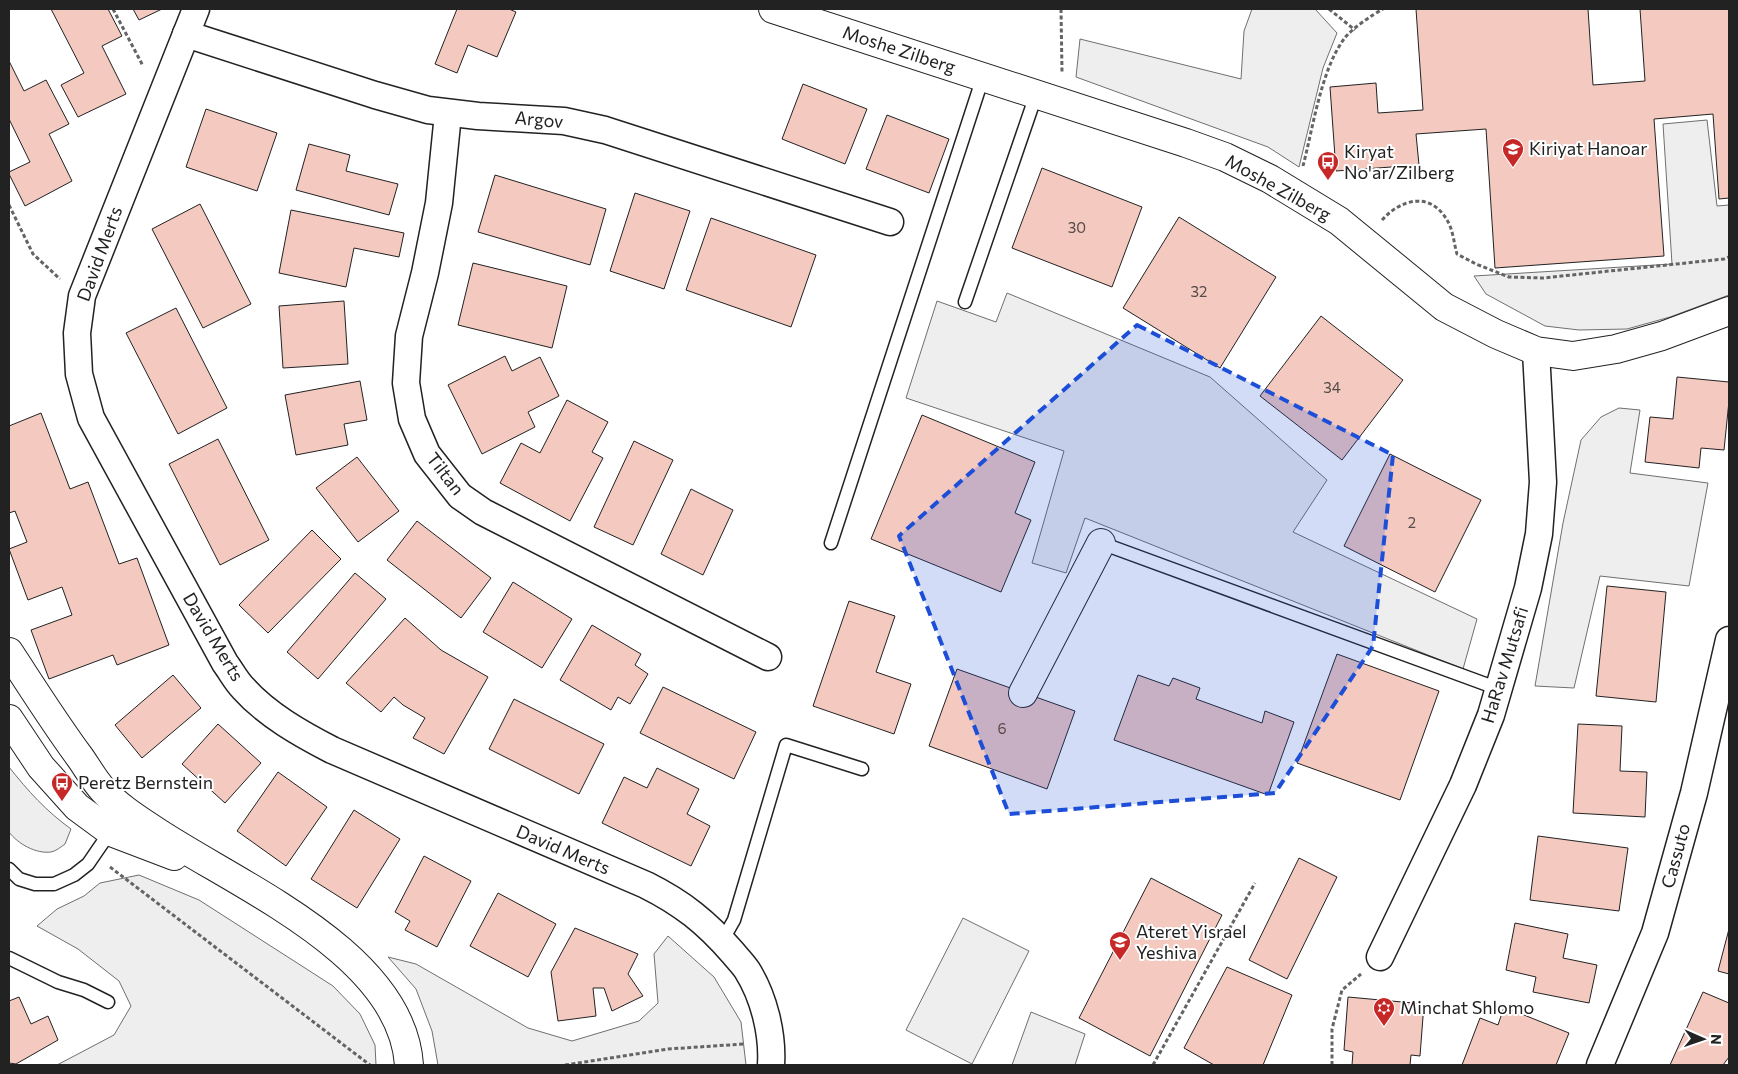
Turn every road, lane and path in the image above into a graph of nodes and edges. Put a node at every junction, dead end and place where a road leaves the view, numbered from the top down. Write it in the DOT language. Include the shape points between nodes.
graph roads {
  1 [pos="113,9"];
  2 [pos="196,9"];
  3 [pos="772,9"];
  4 [pos="1060,9"];
  5 [pos="1328,9"];
  6 [pos="1383,9"];
  7 [pos="1354,30"];
  8 [pos="186,34"];
  9 [pos="983,77"];
  10 [pos="1036,95"];
  11 [pos="161,98"];
  12 [pos="1064,103"];
  13 [pos="448,114"];
  14 [pos="1296,195"];
  15 [pos="9,205"];
  16 [pos="890,222"];
  17 [pos="1363,240"];
  18 [pos="1729,257"];
  19 [pos="82,296"];
  20 [pos="965,302"];
  21 [pos="1729,312"];
  22 [pos="1536,351"];
  23 [pos="831,542"];
  24 [pos="1101,543"];
  25 [pos="1729,640"];
  26 [pos="9,652"];
  27 [pos="768,657"];
  28 [pos="1499,689"];
  29 [pos="1023,693"];
  30 [pos="9,719"];
  31 [pos="862,769"];
  32 [pos="121,806"];
  33 [pos="111,832"];
  34 [pos="94,855"];
  35 [pos="9,869"];
  36 [pos="239,882"];
  37 [pos="1254,883"];
  38 [pos="722,941"];
  39 [pos="1380,957"];
  40 [pos="9,958"];
  41 [pos="108,1002"];
  42 [pos="771,1054"];
  43 [pos="370,1065"];
  44 [pos="409,1065"];
  45 [pos="565,1065"];
  46 [pos="1153,1065"];
  47 [pos="1332,1065"];
  48 [pos="1600,1065"];
  1 -- 11 [label="path"];
  2 -- 8 [label="street, David Merts"];
  3 -- 9 [label="street, Moshe Zilberg"];
  4 -- 12 [label="path"];
  5 -- 7 [label="path"];
  6 -- 7 [label="path"];
  7 -- 14 [label="path" via="1345,38 1328,68"];
  8 -- 11 [label="street, David Merts"];
  8 -- 13 [label="street, Argov" via="375,95"];
  9 -- 10 [label="street, Moshe Zilberg"];
  9 -- 23 [label="lane"];
  10 -- 12 [label="street, Moshe Zilberg"];
  10 -- 20 [label="lane"];
  11 -- 19 [label="street, David Merts"];
  12 -- 14 [label="street, Moshe Zilberg" via="1225,158"];
  13 -- 16 [label="street, Argov" via="564,122 605,130"];
  13 -- 27 [label="street, Tiltan" via="439,203 409,336 406,383 412,419 427,454 460,496 483,512"];
  14 -- 17 [label="street, Moshe Zilberg"];
  15 -- 19 [label="path" via="33,254"];
  17 -- 18 [label="path" via="1396,207 1408,201 1423,202 1437,208 1448,221 1457,254 1509,277 1543,278"];
  17 -- 22 [label="street, Moshe Zilberg" via="1444,307"];
  19 -- 38 [label="street, David Merts" via="76,333 79,366 91,418 225,663 243,689 301,734 332,750 669,897 699,918"];
  21 -- 22 [label="street, Moshe Zilberg" via="1616,350 1573,356"];
  22 -- 28 [label="street, HaRav Mutsafi" via="1543,482 1538,534 1528,588"];
  24 -- 28 [label="lane"];
  24 -- 29 [label="street"];
  25 -- 48 [label="street, Cassuto" via="1694,793 1655,933"];
  26 -- 32 [label="street" via="103,790"];
  28 -- 39 [label="street, HaRav Mutsafi" via="1463,786"];
  30 -- 33 [label="street" via="41,767 77,807"];
  31 -- 38 [label="lane" via="786,745 734,920"];
  32 -- 33 [label="lane"];
  32 -- 36 [label="street" via="185,851"];
  33 -- 34 [label="lane"];
  33 -- 36 [label="street"];
  34 -- 35 [label="lane" via="74,875 54,884 36,884 20,879"];
  34 -- 43 [label="path"];
  36 -- 44 [label="street" via="291,913 362,969 399,1020"];
  37 -- 46 [label="path"];
  38 -- 42 [label="street, David Merts" via="747,969 757,989 768,1027"];
  39 -- 47 [label="path" via="1342,990 1332,1029"];
  40 -- 41 [label="lane"];
  42 -- 45 [label="path" via="668,1049"];
}
